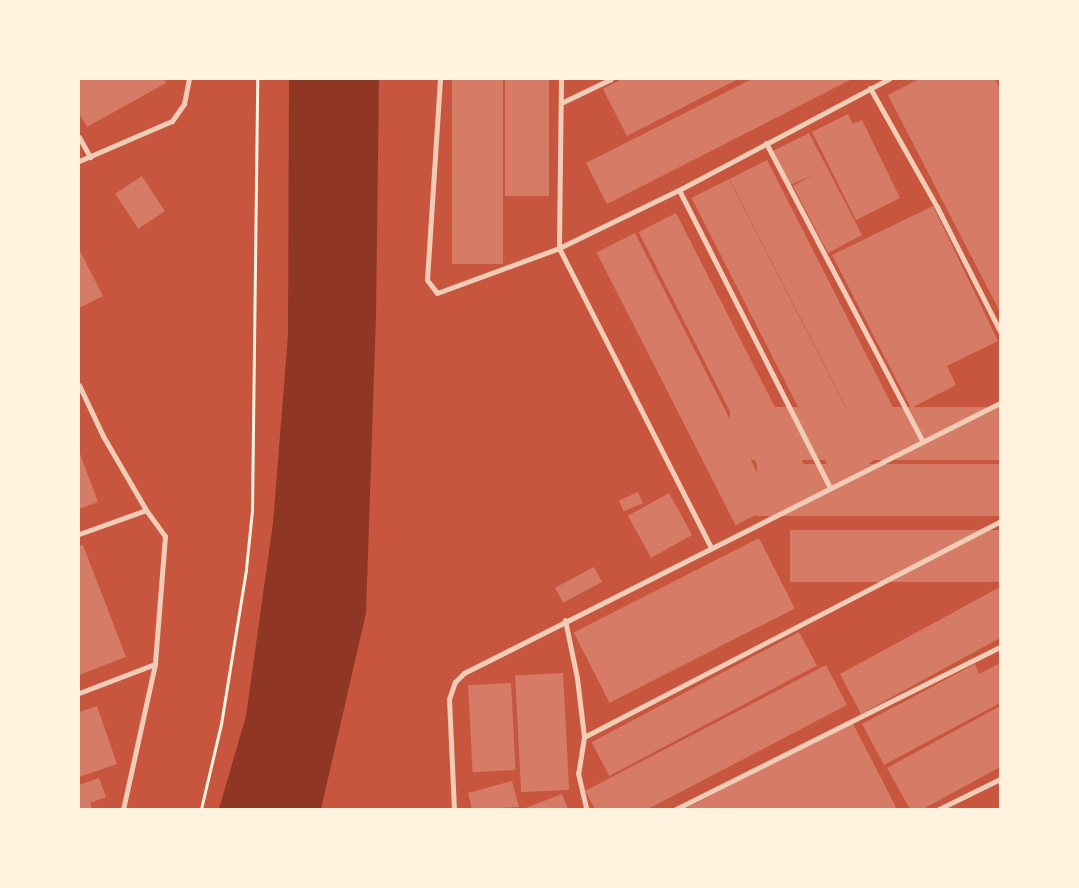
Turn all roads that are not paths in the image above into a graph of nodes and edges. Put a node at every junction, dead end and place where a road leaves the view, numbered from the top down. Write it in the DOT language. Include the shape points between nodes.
graph roads {
  1 [pos="189,79"];
  2 [pos="440,79"];
  3 [pos="561,79"];
  4 [pos="611,79"];
  5 [pos="889,79"];
  6 [pos="870,88"];
  7 [pos="562,104"];
  8 [pos="79,137"];
  9 [pos="766,143"];
  10 [pos="90,157"];
  11 [pos="79,161"];
  12 [pos="679,190"];
  13 [pos="560,248"];
  14 [pos="1000,331"];
  15 [pos="79,385"];
  16 [pos="1000,403"];
  17 [pos="922,440"];
  18 [pos="830,488"];
  19 [pos="146,510"];
  20 [pos="1000,522"];
  21 [pos="79,534"];
  22 [pos="710,547"];
  23 [pos="565,620"];
  24 [pos="1000,647"];
  25 [pos="155,664"];
  26 [pos="79,693"];
  27 [pos="584,737"];
  28 [pos="1000,779"];
  29 [pos="123,809"];
  30 [pos="454,809"];
  31 [pos="586,809"];
  32 [pos="676,809"];
  33 [pos="939,809"];
  1 -- 10 [label="street" via="180,112 167,124"];
  2 -- 13 [label="street" via="427,280 434,291 503,271"];
  3 -- 7 [label="street"];
  4 -- 7 [label="street"];
  5 -- 6 [label="street"];
  6 -- 9 [label="street"];
  6 -- 14 [label="street" via="937,207"];
  7 -- 13 [label="street"];
  8 -- 10 [label="street"];
  9 -- 12 [label="street"];
  9 -- 17 [label="street"];
  10 -- 11 [label="street"];
  12 -- 13 [label="street"];
  12 -- 18 [label="street"];
  13 -- 22 [label="street"];
  15 -- 19 [label="street"];
  16 -- 17 [label="street"];
  17 -- 18 [label="street"];
  18 -- 22 [label="street"];
  19 -- 21 [label="street"];
  19 -- 25 [label="street" via="165,536"];
  20 -- 27 [label="street"];
  22 -- 23 [label="street"];
  23 -- 27 [label="street" via="577,678"];
  23 -- 30 [label="street" via="464,673 455,682 448,699"];
  24 -- 32 [label="street"];
  25 -- 26 [label="street"];
  25 -- 29 [label="street"];
  27 -- 31 [label="street" via="578,772"];
  28 -- 33 [label="street"];
}
